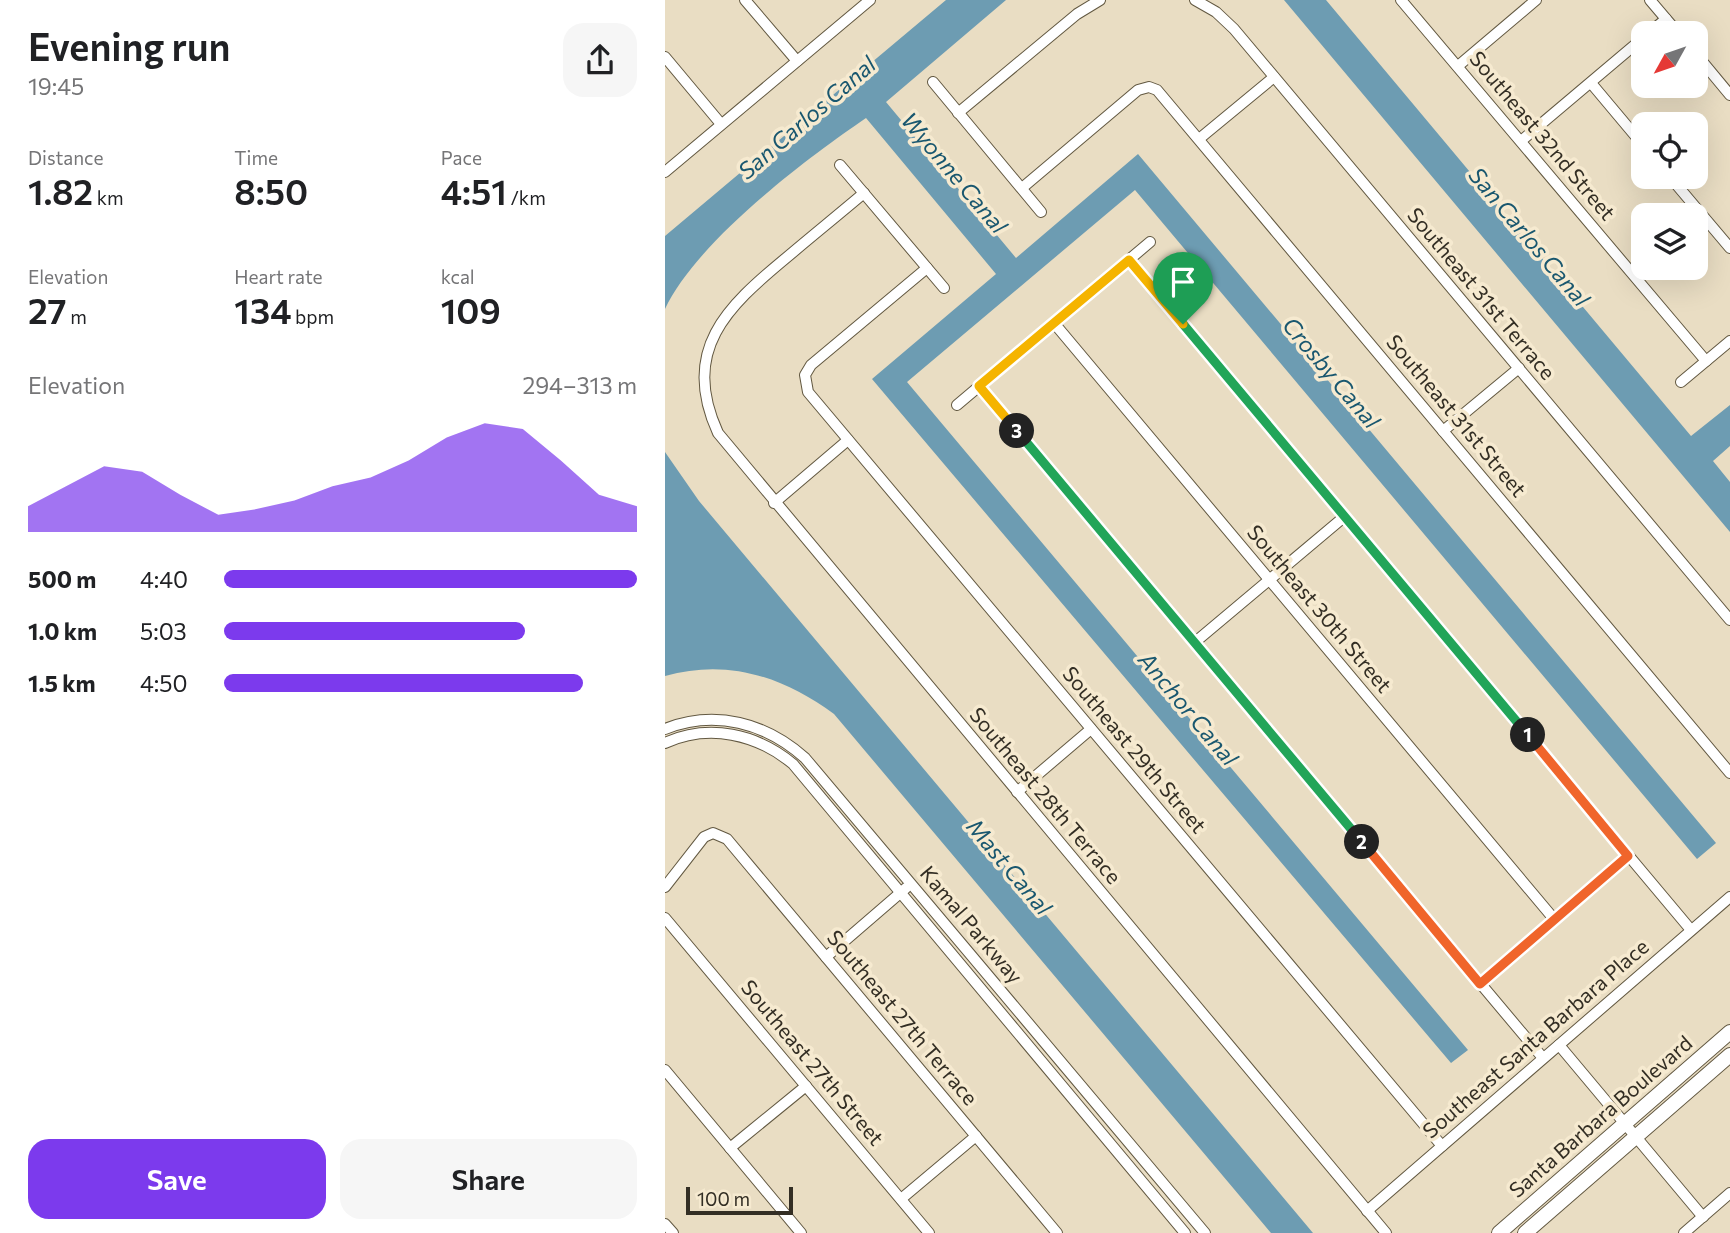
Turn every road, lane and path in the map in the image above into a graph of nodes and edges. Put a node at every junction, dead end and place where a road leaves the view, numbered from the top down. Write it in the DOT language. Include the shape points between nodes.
graph roads {
  1 [pos="745,0"];
  2 [pos="870,0"];
  3 [pos="1100,0"];
  4 [pos="1195,0"];
  5 [pos="1401,0"];
  6 [pos="1535,0"];
  7 [pos="1650,0"];
  8 [pos="1666,19"];
  9 [pos="1664,21"];
  10 [pos="1631,48"];
  11 [pos="665,57"];
  12 [pos="797,61"];
  13 [pos="1458,66"];
  14 [pos="1708,68"];
  15 [pos="1274,77"];
  16 [pos="933,82"];
  17 [pos="1591,83"];
  18 [pos="1730,95"];
  19 [pos="958,113"];
  20 [pos="721,124"];
  21 [pos="1631,131"];
  22 [pos="1199,139"];
  23 [pos="1521,141"];
  24 [pos="840,165"];
  25 [pos="665,172"];
  26 [pos="1022,188"];
  27 [pos="1680,189"];
  28 [pos="864,193"];
  29 [pos="1041,212"];
  30 [pos="1150,242"];
  31 [pos="1730,248"];
  32 [pos="1129,260"];
  33 [pos="927,268"];
  34 [pos="943,288"];
  35 [pos="1054,323"];
  36 [pos="1730,341"];
  37 [pos="1706,360"];
  38 [pos="1519,368"];
  39 [pos="1681,382"];
  40 [pos="979,386"];
  41 [pos="957,405"];
  42 [pos="1443,431"];
  43 [pos="848,440"];
  44 [pos="774,503"];
  45 [pos="1344,517"];
  46 [pos="1269,580"];
  47 [pos="1730,620"];
  48 [pos="1194,643"];
  49 [pos="665,729"];
  50 [pos="1091,729"];
  51 [pos="665,743"];
  52 [pos="1730,773"];
  53 [pos="1017,792"];
  54 [pos="1628,856"];
  55 [pos="911,883"];
  56 [pos="665,887"];
  57 [pos="901,892"];
  58 [pos="1730,897"];
  59 [pos="665,918"];
  60 [pos="1554,919"];
  61 [pos="1691,930"];
  62 [pos="825,957"];
  63 [pos="1480,984"];
  64 [pos="1730,1032"];
  65 [pos="1559,1045"];
  66 [pos="1730,1055"];
  67 [pos="1543,1058"];
  68 [pos="665,1070"];
  69 [pos="806,1086"];
  70 [pos="1624,1124"];
  71 [pos="976,1136"];
  72 [pos="1636,1137"];
  73 [pos="1442,1146"];
  74 [pos="730,1148"];
  75 [pos="1730,1194"];
  76 [pos="901,1199"];
  77 [pos="1367,1210"];
  78 [pos="1703,1217"];
  79 [pos="665,1224"];
  80 [pos="673,1233"];
  81 [pos="801,1233"];
  82 [pos="929,1233"];
  83 [pos="1058,1233"];
  84 [pos="1185,1233"];
  85 [pos="1205,1233"];
  86 [pos="1386,1233"];
  87 [pos="1499,1233"];
  88 [pos="1525,1233"];
  89 [pos="1684,1233"];
  1 -- 12 [label="street"];
  2 -- 12 [label="street"];
  3 -- 19 [label="street"];
  4 -- 15 [label="street, Southeast 31st Terrace" via="1229,23"];
  5 -- 13 [label="street, Southeast 32nd Street"];
  6 -- 13 [label="street"];
  7 -- 8 [label="street"];
  8 -- 9 [label="street"];
  10 -- 17 [label="street"];
  11 -- 20 [label="street"];
  12 -- 20 [label="street"];
  13 -- 23 [label="street, Southeast 32nd Street"];
  14 -- 18 [label="street"];
  15 -- 22 [label="street"];
  15 -- 38 [label="street, Southeast 31st Terrace"];
  16 -- 19 [label="street"];
  17 -- 21 [label="street"];
  17 -- 23 [label="street"];
  19 -- 26 [label="street"];
  20 -- 25 [label="street"];
  22 -- 26 [label="street, Southeast 31st Street" via="1160,92 1149,87"];
  22 -- 42 [label="street, Southeast 31st Street"];
  23 -- 37 [label="street, Southeast 32nd Street"];
  24 -- 28 [label="street"];
  26 -- 29 [label="street"];
  27 -- 31 [label="street"];
  28 -- 33 [label="street"];
  28 -- 44 [label="street, Southeast 28th Terrace" via="736,301 713,337 705,369 707,398 718,433"];
  30 -- 32 [label="street"];
  32 -- 35 [label="street"];
  32 -- 45 [label="street"];
  33 -- 34 [label="street"];
  33 -- 43 [label="street, Southeast 29th Street" via="811,365 805,375 808,392"];
  35 -- 40 [label="street"];
  35 -- 46 [label="street, Southeast 30th Street"];
  36 -- 37 [label="street"];
  37 -- 39 [label="street"];
  38 -- 42 [label="street"];
  38 -- 47 [label="street, Southeast 31st Terrace"];
  40 -- 41 [label="street"];
  40 -- 48 [label="street"];
  42 -- 52 [label="street, Southeast 31st Street"];
  43 -- 44 [label="street"];
  43 -- 50 [label="street, Southeast 29th Street"];
  44 -- 53 [label="street, Southeast 28th Terrace"];
  45 -- 46 [label="street"];
  45 -- 54 [label="street"];
  46 -- 48 [label="street"];
  46 -- 60 [label="street, Southeast 30th Street"];
  48 -- 63 [label="street"];
  49 -- 55 [label="street, Kamal Parkway" via="694,721 729,720 785,740"];
  50 -- 53 [label="street"];
  50 -- 73 [label="street, Southeast 29th Street"];
  51 -- 57 [label="street, Kamal Parkway" via="719,733 756,740 776,751 800,771"];
  53 -- 77 [label="street, Southeast 28th Terrace"];
  54 -- 60 [label="street"];
  54 -- 61 [label="street"];
  55 -- 57 [label="street"];
  55 -- 85 [label="street, Kamal Parkway"];
  56 -- 62 [label="street, Southeast 27th Terrace" via="698,842 713,833 727,839"];
  57 -- 62 [label="street"];
  57 -- 84 [label="street, Kamal Parkway"];
  58 -- 61 [label="street, Southeast Santa Barbara Place"];
  59 -- 69 [label="street, Southeast 27th Street"];
  60 -- 63 [label="street"];
  61 -- 65 [label="street, Southeast Santa Barbara Place"];
  62 -- 71 [label="street, Southeast 27th Terrace"];
  63 -- 67 [label="street"];
  64 -- 70 [label="main road, Santa Barbara Boulevard"];
  65 -- 67 [label="street, Southeast Santa Barbara Place"];
  65 -- 70 [label="street"];
  66 -- 72 [label="main road, Santa Barbara Boulevard"];
  67 -- 73 [label="street, Southeast Santa Barbara Place"];
  68 -- 74 [label="street"];
  69 -- 74 [label="street"];
  69 -- 76 [label="street, Southeast 27th Street"];
  70 -- 72 [label="street"];
  70 -- 87 [label="main road, Santa Barbara Boulevard"];
  71 -- 76 [label="street"];
  71 -- 83 [label="street, Southeast 27th Terrace"];
  72 -- 78 [label="street"];
  72 -- 88 [label="main road, Santa Barbara Boulevard"];
  73 -- 77 [label="street, Southeast Santa Barbara Place"];
  74 -- 81 [label="street"];
  75 -- 78 [label="street"];
  76 -- 82 [label="street, Southeast 27th Street"];
  77 -- 86 [label="street, Southeast 28th Terrace"];
  78 -- 89 [label="street"];
  79 -- 80 [label="street"];
}
